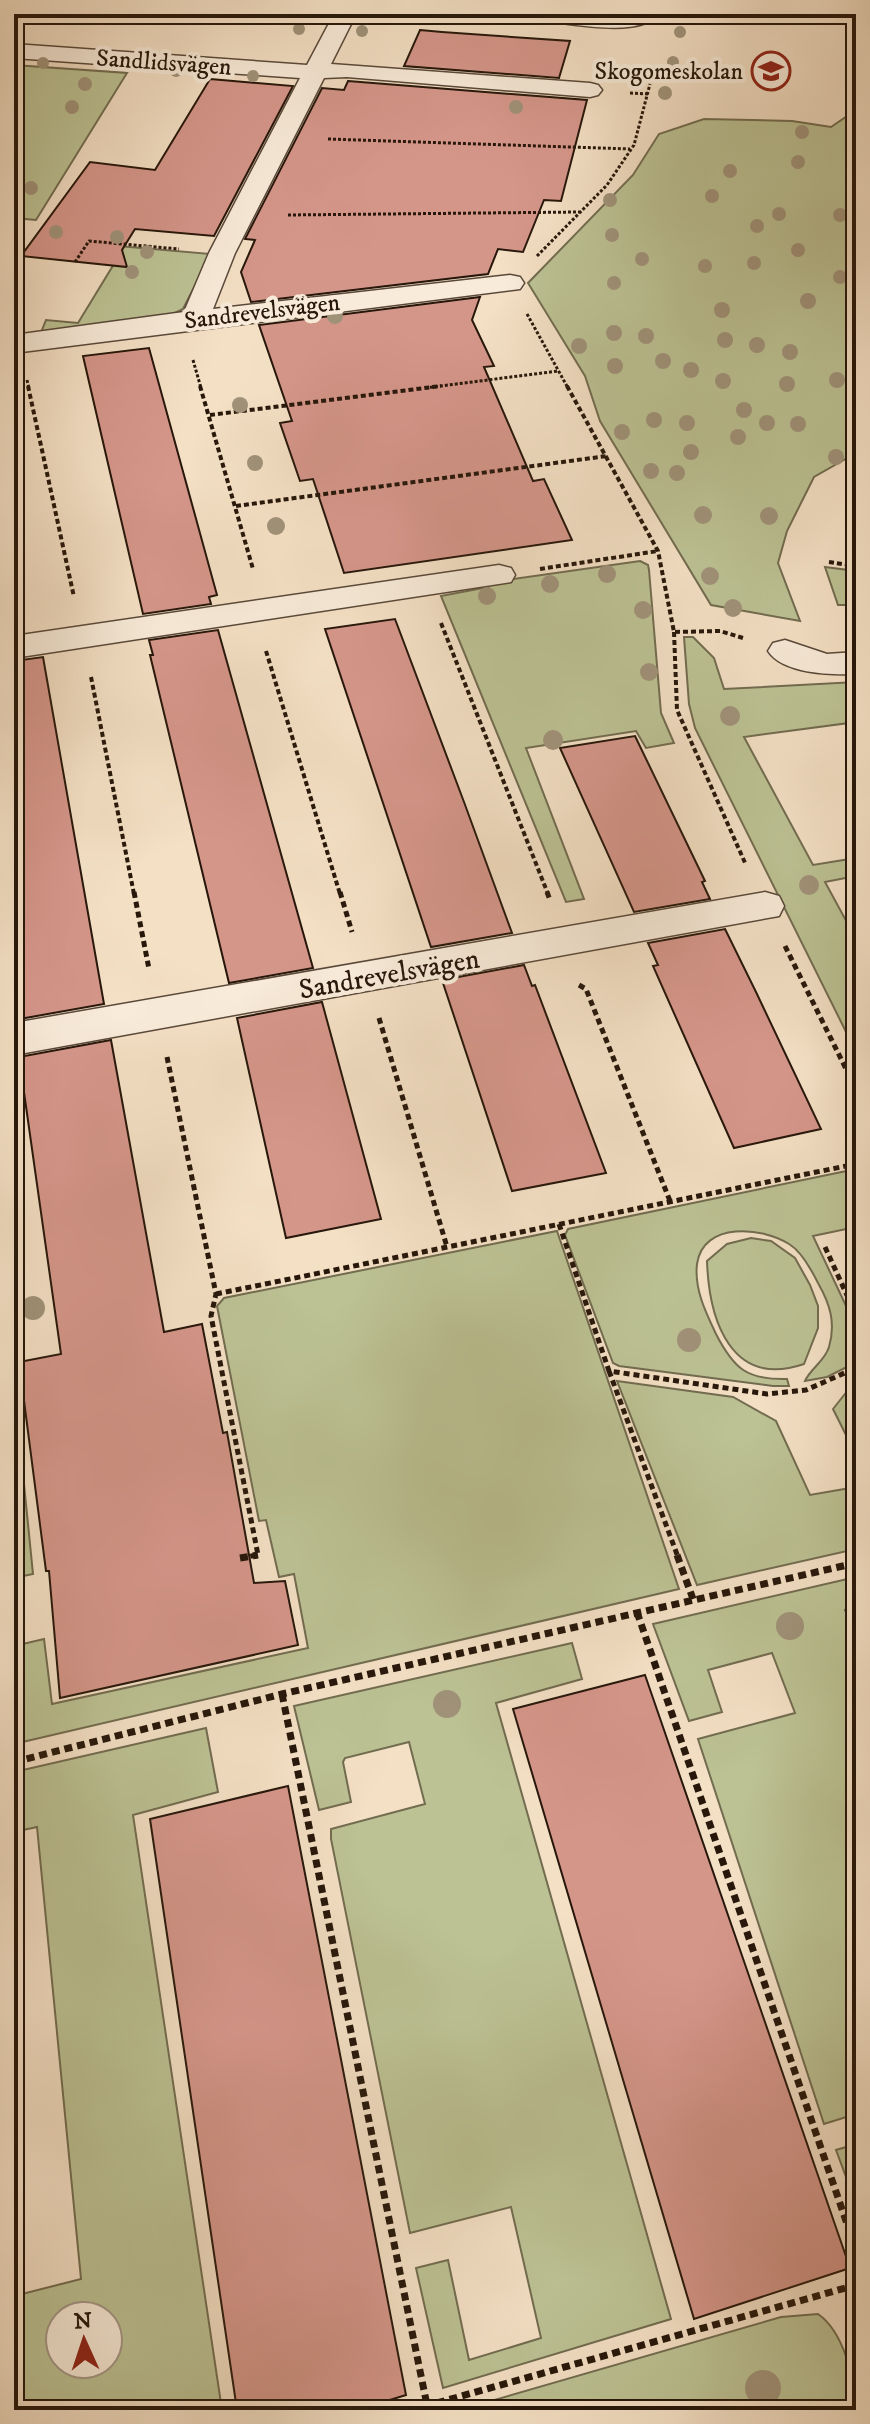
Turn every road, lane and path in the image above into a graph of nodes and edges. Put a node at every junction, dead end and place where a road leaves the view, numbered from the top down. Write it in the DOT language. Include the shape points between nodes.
graph roads {
  1 [pos="345,14"];
  2 [pos="546,14"];
  3 [pos="647,14"];
  4 [pos="14,51"];
  5 [pos="313,72"];
  6 [pos="650,84"];
  7 [pos="590,90"];
  8 [pos="282,137"];
  9 [pos="631,149"];
  10 [pos="580,212"];
  11 [pos="243,216"];
  12 [pos="222,253"];
  13 [pos="75,262"];
  14 [pos="510,283"];
  15 [pos="188,320"];
  16 [pos="16,344"];
  17 [pos="558,371"];
  18 [pos="210,415"];
  19 [pos="607,456"];
  20 [pos="236,506"];
  21 [pos="658,551"];
  22 [pos="829,562"];
  23 [pos="856,566"];
  24 [pos="499,575"];
  25 [pos="245,612"];
  26 [pos="441,623"];
  27 [pos="674,632"];
  28 [pos="83,637"];
  29 [pos="14,647"];
  30 [pos="785,651"];
  31 [pos="856,663"];
  32 [pos="765,906"];
  33 [pos="567,942"];
  34 [pos="519,950"];
  35 [pos="367,978"];
  36 [pos="158,1012"];
  37 [pos="14,1039"];
  38 [pos="856,1089"];
  39 [pos="856,1164"];
  40 [pos="670,1201"];
  41 [pos="559,1224"];
  42 [pos="447,1247"];
  43 [pos="825,1247"];
  44 [pos="216,1294"];
  45 [pos="856,1315"];
  46 [pos="856,1368"];
  47 [pos="609,1371"];
  48 [pos="240,1558"];
  49 [pos="856,1563"];
  50 [pos="693,1599"];
  51 [pos="637,1612"];
  52 [pos="282,1694"];
  53 [pos="14,1762"];
  54 [pos="856,2250"];
  55 [pos="856,2285"];
  56 [pos="427,2408"];
  57 [pos="412,2410"];
  1 -- 5 [label="street"];
  2 -- 3 [label="street" via="616,20"];
  4 -- 5 [label="street, Sandlidsvägen"];
  5 -- 7 [label="street, Sandlidsvägen" via="347,70"];
  5 -- 8 [label="street"];
  6 -- 9 [label="path"];
  8 -- 9 [label="path"];
  8 -- 11 [label="street"];
  9 -- 10 [label="path"];
  10 -- 11 [label="path"];
  10 -- 14 [label="path"];
  11 -- 12 [label="street"];
  12 -- 13 [label="path" via="89,241"];
  12 -- 15 [label="street"];
  14 -- 15 [label="street, Sandrevelsvägen"];
  14 -- 17 [label="path"];
  15 -- 16 [label="street, Sandrevelsvägen"];
  15 -- 18 [label="path"];
  16 -- 28 [label="path"];
  17 -- 18 [label="path"];
  17 -- 19 [label="path"];
  18 -- 20 [label="path"];
  19 -- 20 [label="path"];
  19 -- 21 [label="path"];
  20 -- 25 [label="path" via="255,575"];
  21 -- 24 [label="path"];
  21 -- 27 [label="path"];
  22 -- 23 [label="path"];
  24 -- 25 [label="street"];
  25 -- 28 [label="street"];
  25 -- 35 [label="path" via="264,643"];
  26 -- 33 [label="path"];
  27 -- 30 [label="path" via="720,631"];
  27 -- 32 [label="path" via="677,710"];
  28 -- 29 [label="street"];
  28 -- 36 [label="path"];
  30 -- 31 [label="street" via="824,665"];
  32 -- 33 [label="street, Sandrevelsvägen"];
  32 -- 38 [label="path"];
  33 -- 34 [label="street, Sandrevelsvägen"];
  34 -- 35 [label="street, Sandrevelsvägen"];
  34 -- 40 [label="path" via="586,989"];
  35 -- 36 [label="street, Sandrevelsvägen"];
  35 -- 42 [label="path"];
  36 -- 37 [label="street, Sandrevelsvägen"];
  36 -- 44 [label="path"];
  39 -- 40 [label="path"];
  40 -- 41 [label="path"];
  41 -- 42 [label="path"];
  41 -- 47 [label="path"];
  42 -- 44 [label="path"];
  43 -- 45 [label="path"];
  44 -- 48 [label="path" via="211,1316 258,1555"];
  46 -- 47 [label="path" via="806,1390 767,1394"];
  47 -- 50 [label="path"];
  49 -- 50 [label="path"];
  50 -- 51 [label="path"];
  51 -- 52 [label="path"];
  51 -- 54 [label="path"];
  52 -- 53 [label="path"];
  52 -- 56 [label="path"];
  55 -- 56 [label="path"];
  56 -- 57 [label="path"];
}
